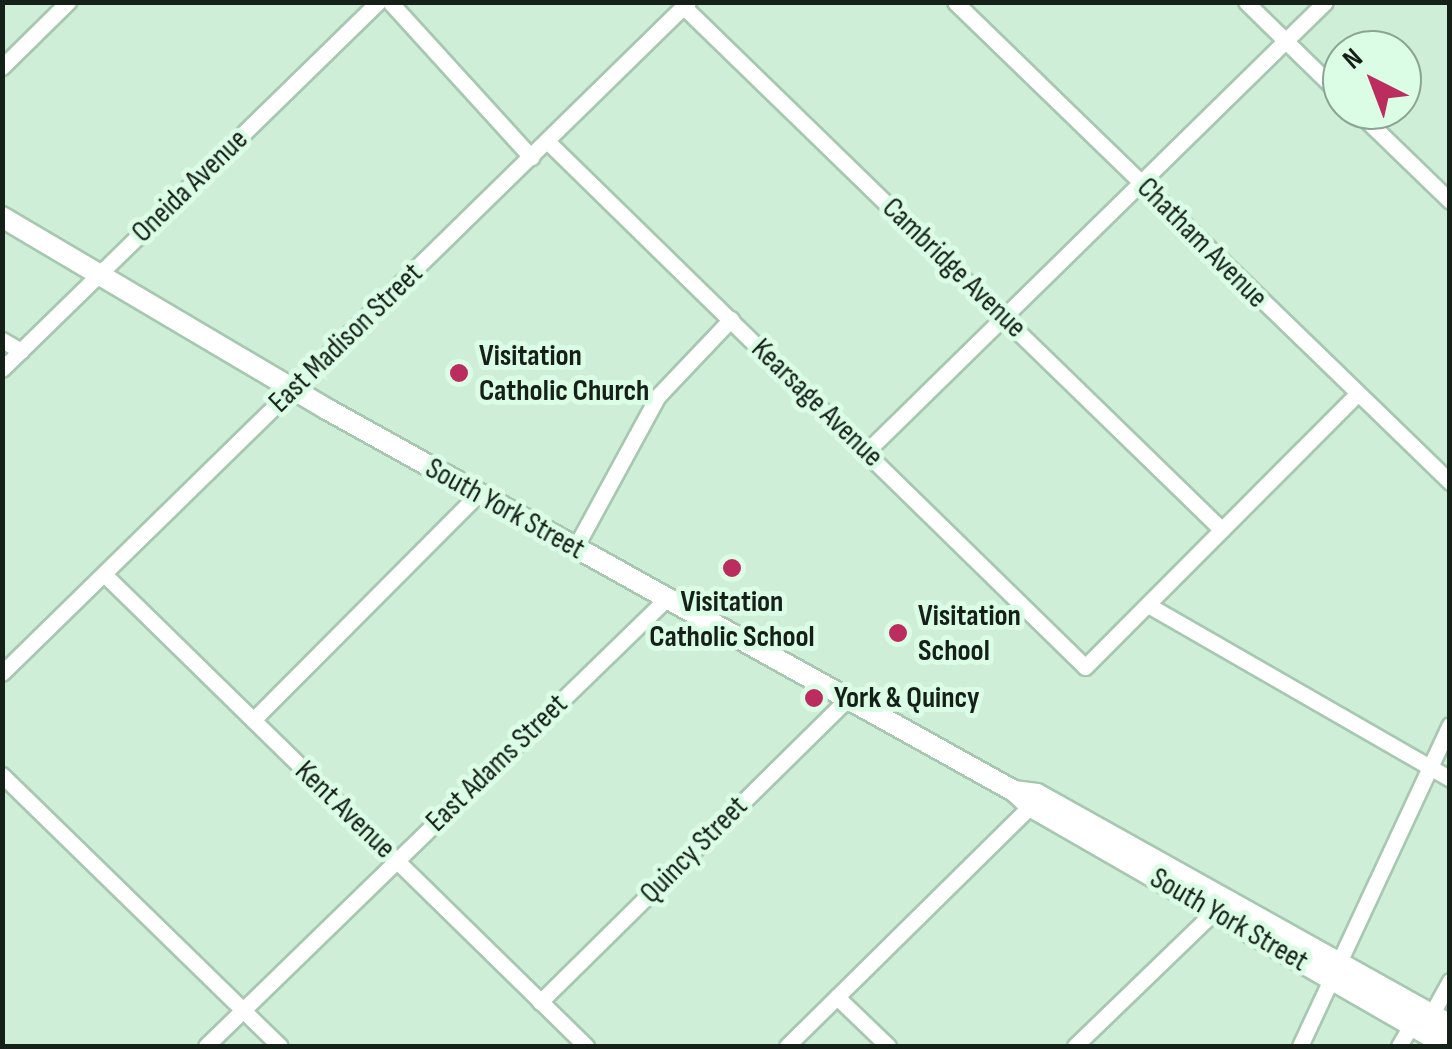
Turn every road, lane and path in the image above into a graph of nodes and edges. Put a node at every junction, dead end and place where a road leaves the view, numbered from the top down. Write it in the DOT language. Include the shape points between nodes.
graph roads {
  1 [pos="68,2"];
  2 [pos="378,2"];
  3 [pos="390,2"];
  4 [pos="954,2"];
  5 [pos="1246,2"];
  6 [pos="1325,2"];
  7 [pos="686,5"];
  8 [pos="1286,41"];
  9 [pos="2,67"];
  10 [pos="1322,76"];
  11 [pos="1377,130"];
  12 [pos="547,141"];
  13 [pos="531,156"];
  14 [pos="1141,182"];
  15 [pos="1450,201"];
  16 [pos="2,217"];
  17 [pos="100,274"];
  18 [pos="1004,316"];
  19 [pos="731,320"];
  20 [pos="2,340"];
  21 [pos="22,351"];
  22 [pos="2,369"];
  23 [pos="293,389"];
  24 [pos="1356,395"];
  25 [pos="867,451"];
  26 [pos="1450,482"];
  27 [pos="478,494"];
  28 [pos="1222,530"];
  29 [pos="575,548"];
  30 [pos="104,574"];
  31 [pos="666,599"];
  32 [pos="1148,605"];
  33 [pos="2,672"];
  34 [pos="847,699"];
  35 [pos="253,720"];
  36 [pos="1450,725"];
  37 [pos="1430,767"];
  38 [pos="2,775"];
  39 [pos="1450,778"];
  40 [pos="1014,790"];
  41 [pos="1030,806"];
  42 [pos="396,860"];
  43 [pos="1216,910"];
  44 [pos="1335,971"];
  45 [pos="1450,982"];
  46 [pos="838,997"];
  47 [pos="540,1002"];
  48 [pos="242,1010"];
  49 [pos="1428,1019"];
  50 [pos="206,1046"];
  51 [pos="280,1046"];
  52 [pos="586,1046"];
  53 [pos="787,1046"];
  54 [pos="888,1046"];
  55 [pos="1075,1046"];
  56 [pos="1300,1046"];
  57 [pos="1399,1046"];
  58 [pos="1446,1046"];
  1 -- 9 [label="street"];
  2 -- 17 [label="street, Oneida Avenue"];
  3 -- 13 [label="street"];
  4 -- 14 [label="street, Chatham Avenue"];
  5 -- 8 [label="street"];
  6 -- 8 [label="street"];
  7 -- 12 [label="street, East Madison Street"];
  7 -- 18 [label="street, Cambridge Avenue"];
  8 -- 10 [label="street"];
  8 -- 14 [label="street"];
  11 -- 15 [label="street"];
  12 -- 13 [label="street, East Madison Street"];
  12 -- 19 [label="street, Kearsage Avenue"];
  13 -- 23 [label="street, East Madison Street"];
  14 -- 18 [label="street"];
  14 -- 24 [label="street, Chatham Avenue"];
  16 -- 17 [label="main road, South York Street"];
  17 -- 21 [label="street, Oneida Avenue"];
  17 -- 23 [label="main road, South York Street"];
  18 -- 25 [label="street"];
  18 -- 28 [label="street, Cambridge Avenue"];
  19 -- 25 [label="street, Kearsage Avenue"];
  19 -- 29 [label="street" via="658,396"];
  20 -- 21 [label="street"];
  21 -- 22 [label="street, Oneida Avenue"];
  23 -- 27 [label="main road, South York Street"];
  23 -- 30 [label="street, East Madison Street"];
  24 -- 26 [label="street, Chatham Avenue"];
  24 -- 28 [label="street"];
  25 -- 32 [label="street, Kearsage Avenue" via="1085,668"];
  27 -- 29 [label="main road, South York Street"];
  27 -- 35 [label="street"];
  28 -- 32 [label="street"];
  29 -- 31 [label="main road, South York Street"];
  30 -- 33 [label="street, East Madison Street"];
  30 -- 35 [label="street, Kent Avenue"];
  31 -- 34 [label="main road, South York Street"];
  31 -- 42 [label="street, East Adams Street"];
  32 -- 37 [label="street"];
  34 -- 40 [label="main road, South York Street"];
  34 -- 47 [label="street, Quincy Street"];
  35 -- 42 [label="street, Kent Avenue"];
  36 -- 37 [label="street"];
  37 -- 39 [label="street"];
  37 -- 44 [label="street"];
  38 -- 48 [label="street"];
  40 -- 41 [label="main road, South York Street"];
  40 -- 44 [label="main road, South York Street" via="1038,794"];
  41 -- 43 [label="main road, South York Street"];
  41 -- 46 [label="street"];
  42 -- 47 [label="street, Kent Avenue"];
  42 -- 48 [label="street, East Adams Street"];
  43 -- 44 [label="main road, South York Street"];
  43 -- 55 [label="street"];
  44 -- 49 [label="main road, South York Street"];
  44 -- 56 [label="street"];
  45 -- 49 [label="street"];
  46 -- 53 [label="street"];
  46 -- 54 [label="street"];
  47 -- 52 [label="street, Kent Avenue"];
  48 -- 50 [label="street, East Adams Street"];
  48 -- 51 [label="street"];
  49 -- 57 [label="street"];
  49 -- 58 [label="main road, South York Street"];
}
